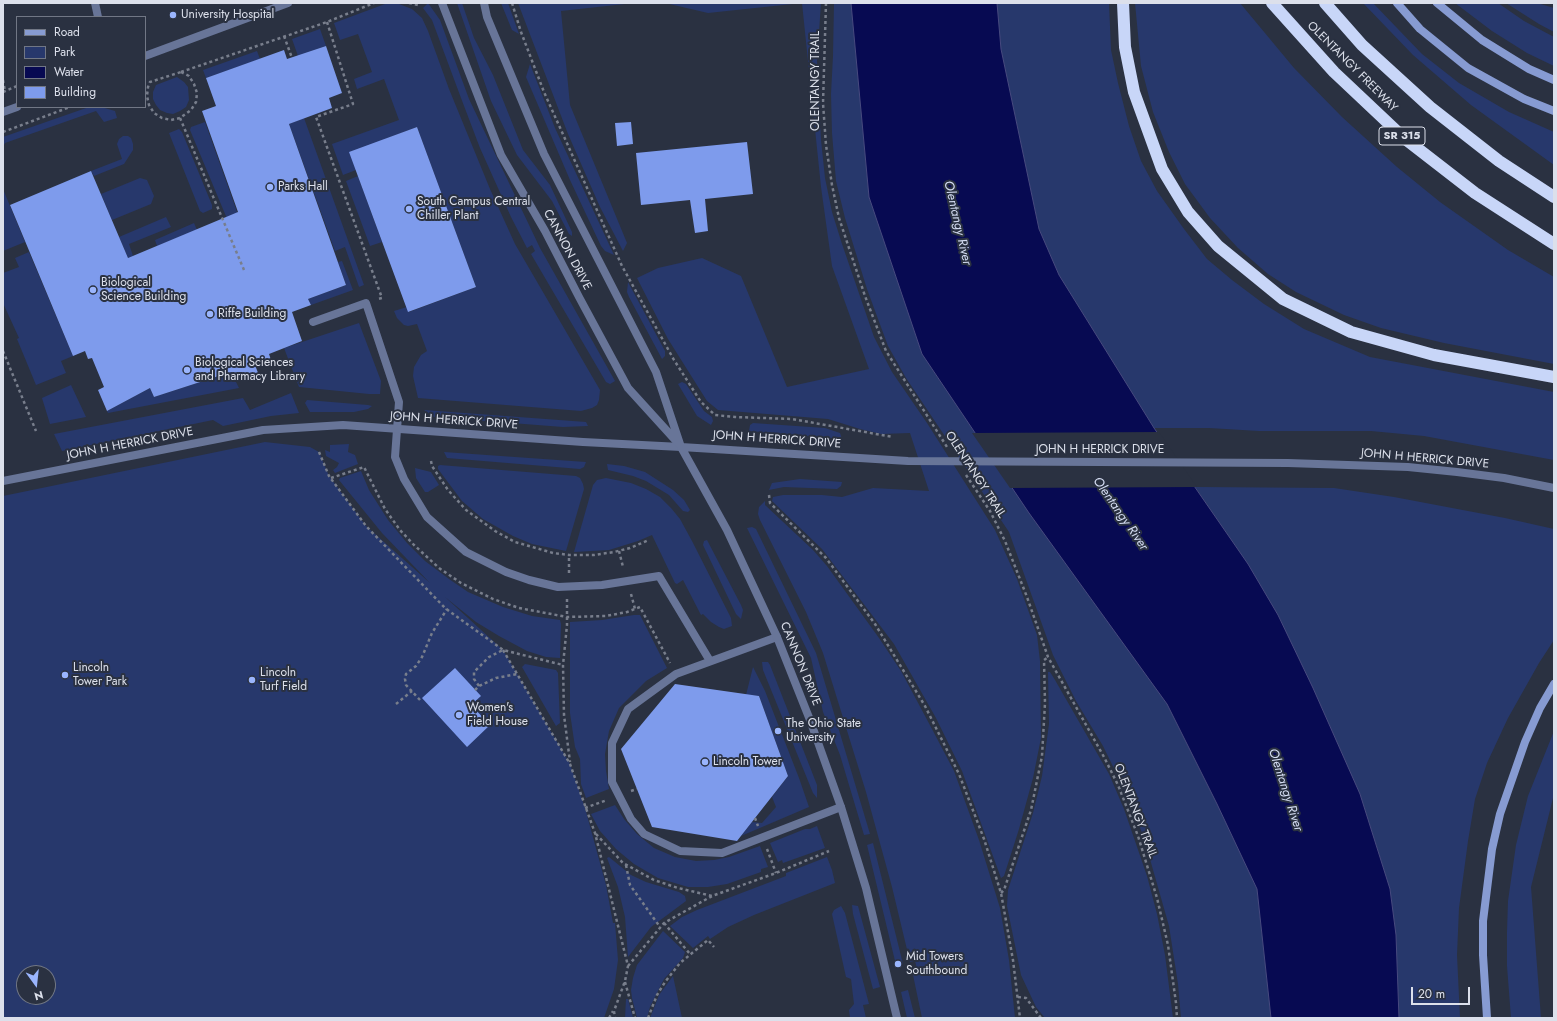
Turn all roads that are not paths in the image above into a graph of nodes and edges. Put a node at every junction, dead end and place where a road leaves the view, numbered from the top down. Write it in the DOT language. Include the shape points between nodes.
graph roads {
  1 [pos="95,3"];
  2 [pos="288,3"];
  3 [pos="442,3"];
  4 [pos="484,3"];
  5 [pos="1123,3"];
  6 [pos="1272,3"];
  7 [pos="1325,3"];
  8 [pos="1397,3"];
  9 [pos="1437,3"];
  10 [pos="98,16"];
  11 [pos="146,56"];
  12 [pos="1554,80"];
  13 [pos="16,107"];
  14 [pos="1554,111"];
  15 [pos="3,112"];
  16 [pos="1554,197"];
  17 [pos="1554,244"];
  18 [pos="313,322"];
  19 [pos="1554,377"];
  20 [pos="396,429"];
  21 [pos="681,447"];
  22 [pos="3,481"];
  23 [pos="1554,488"];
  24 [pos="777,637"];
  25 [pos="710,661"];
  26 [pos="1554,684"];
  27 [pos="841,807"];
  28 [pos="897,1018"];
  29 [pos="1487,1018"];
  1 -- 10 [label="street"];
  2 -- 11 [label="street"];
  3 -- 21 [label="street, CANNON DRIVE" via="501,155 545,231 628,388"];
  4 -- 21 [label="street, CANNON DRIVE" via="487,17 544,154 656,372"];
  5 -- 19 [label="highway" via="1125,47 1134,92 1162,169 1188,212 1218,246 1283,299 1351,332 1434,355"];
  6 -- 17 [label="highway, OLENTANGY FREEWAY / SR 315" via="1334,72 1404,138 1475,194"];
  7 -- 16 [label="highway, OLENTANGY FREEWAY" via="1362,44 1430,107 1499,161"];
  8 -- 14 [label="main road" via="1420,29 1468,68 1524,99"];
  9 -- 12 [label="main road" via="1482,40 1529,69"];
  13 -- 15 [label="street"];
  18 -- 20 [label="street" via="366,303 399,402"];
  20 -- 21 [label="street, JOHN H HERRICK DRIVE"];
  20 -- 22 [label="street, JOHN H HERRICK DRIVE" via="343,425 263,430"];
  20 -- 25 [label="street" via="395,457 404,479 428,517 466,552 506,572 558,587 659,576"];
  21 -- 23 [label="street, JOHN H HERRICK DRIVE" via="908,461 1288,463 1408,467 1504,478"];
  21 -- 24 [label="street, CANNON DRIVE" via="727,530"];
  24 -- 25 [label="street"];
  24 -- 27 [label="street, CANNON DRIVE"];
  25 -- 27 [label="street" via="676,674 628,709 612,743 612,782 631,819 644,834 680,851 722,852"];
  26 -- 29 [label="main road" via="1525,742 1504,801 1492,849 1483,921"];
  27 -- 28 [label="street, CANNON DRIVE" via="866,888"];
}
